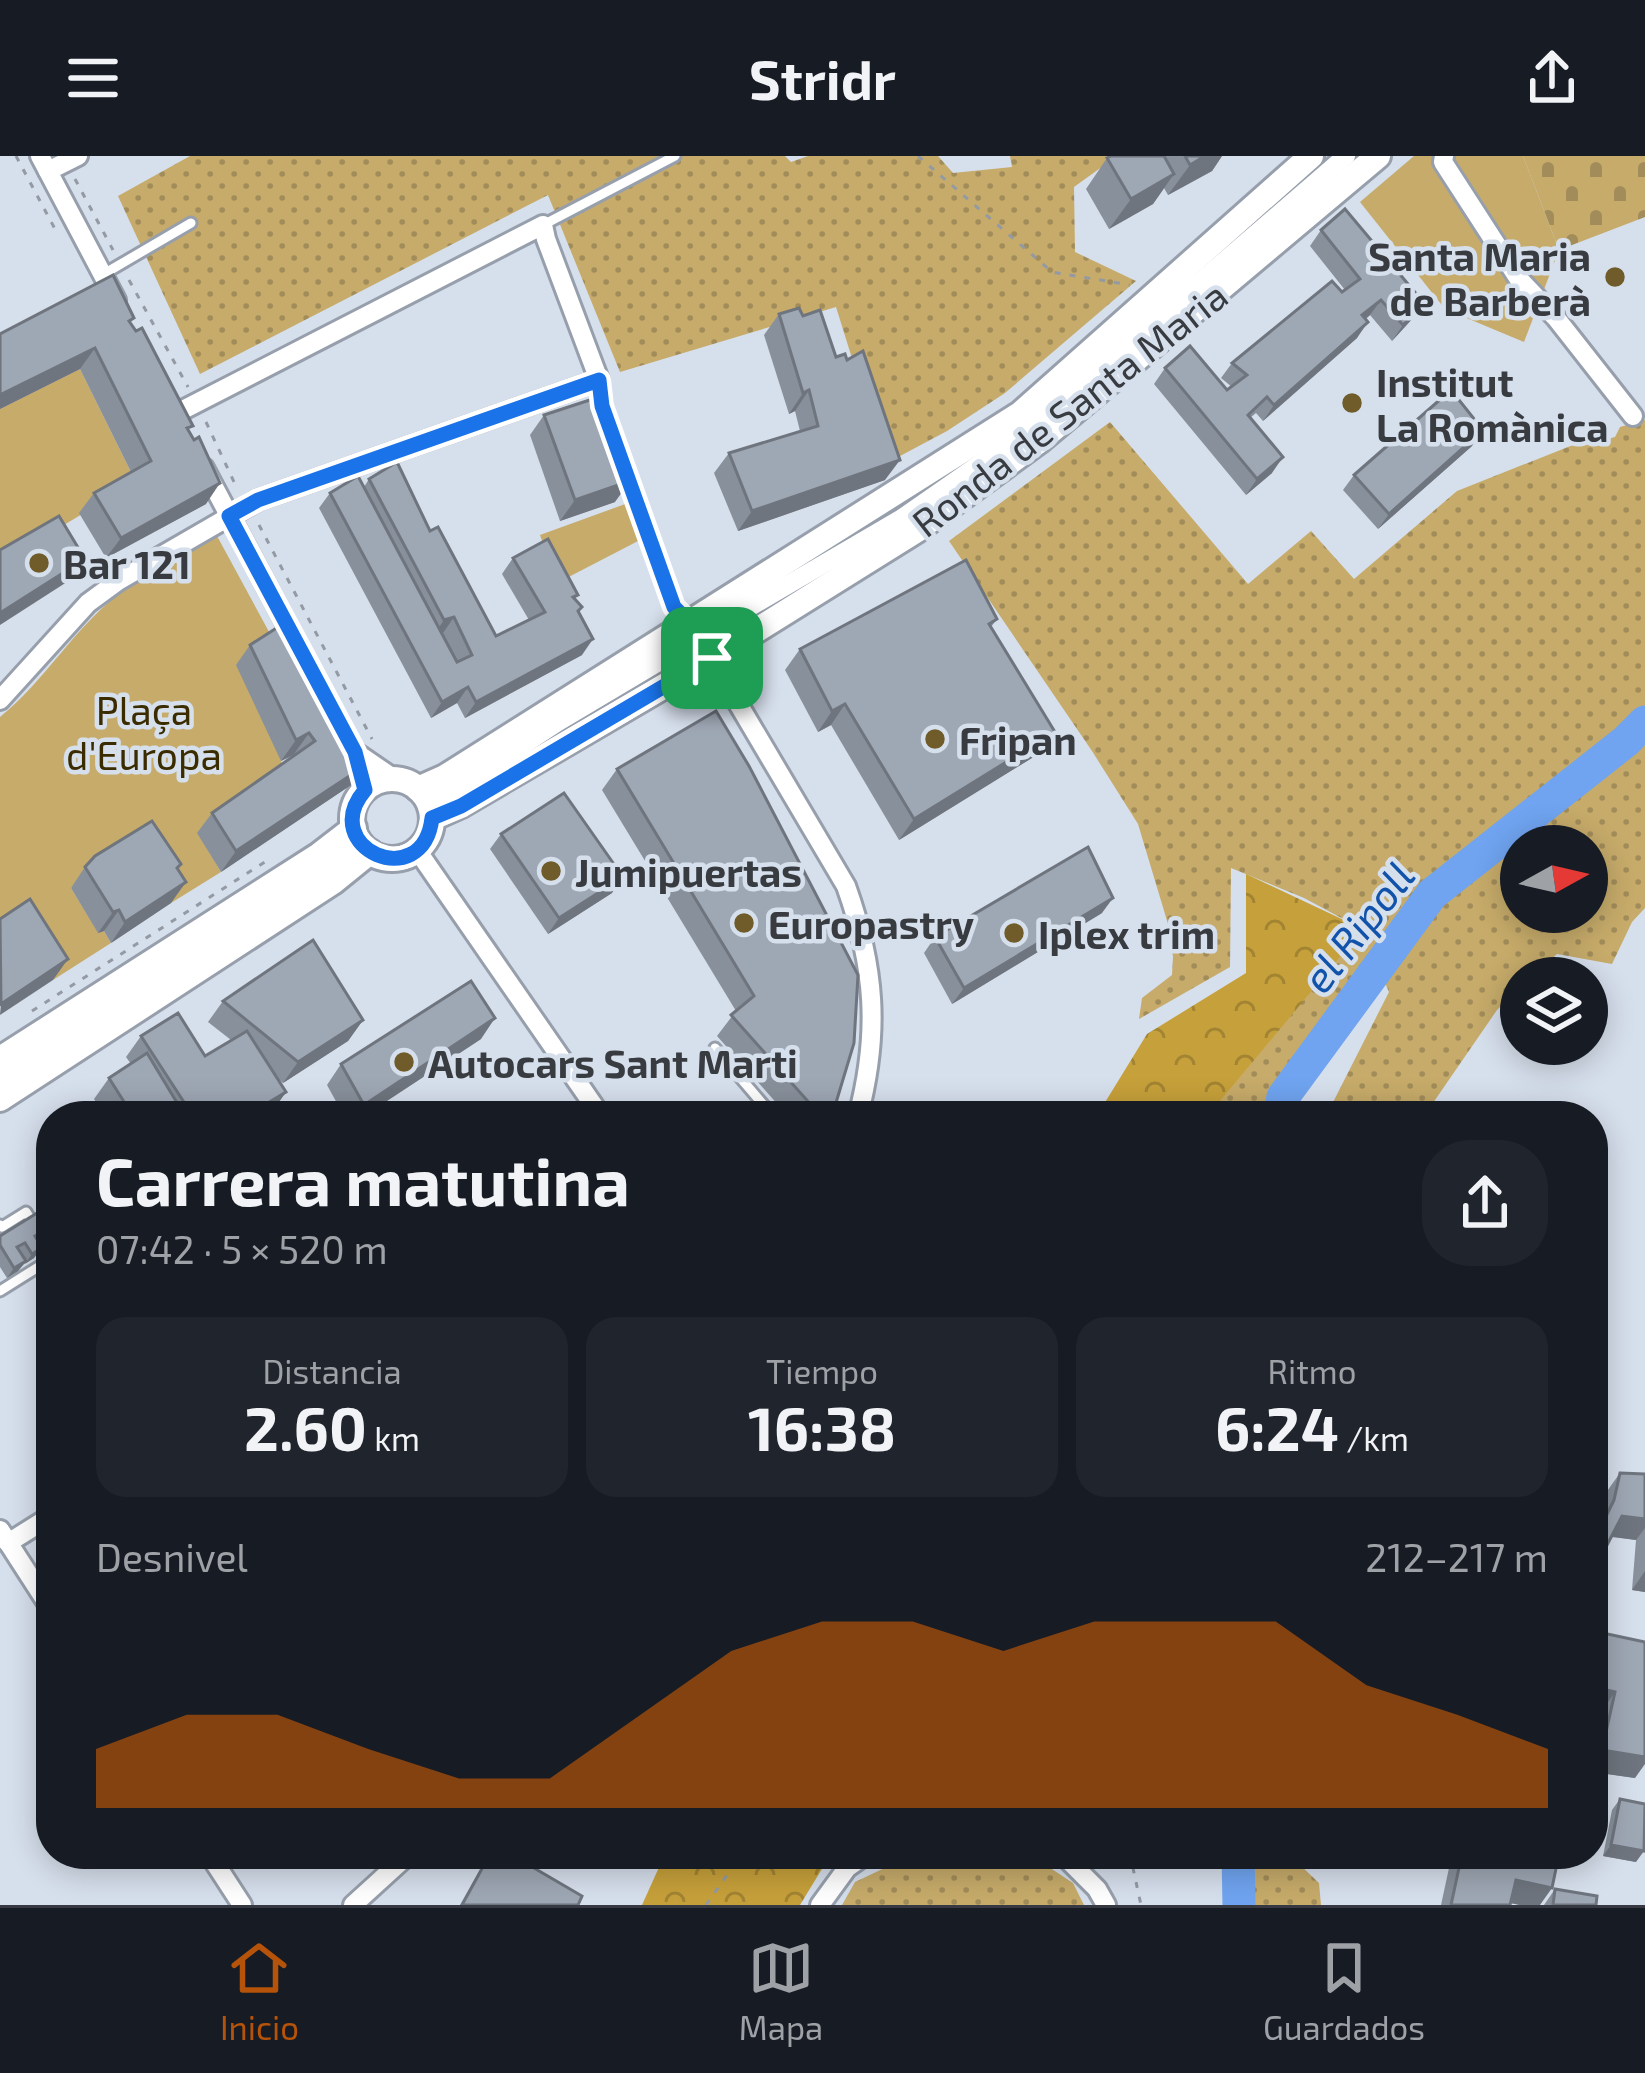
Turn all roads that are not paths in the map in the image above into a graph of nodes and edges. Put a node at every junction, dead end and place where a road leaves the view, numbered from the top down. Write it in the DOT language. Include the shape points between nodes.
graph roads {
  1 [pos="78,156"];
  2 [pos="674,156"];
  3 [pos="1311,156"];
  4 [pos="1346,156"];
  5 [pos="1378,156"];
  6 [pos="1444,156"];
  7 [pos="44,164"];
  8 [pos="191,224"];
  9 [pos="543,225"];
  10 [pos="102,275"];
  11 [pos="128,323"];
  12 [pos="1633,416"];
  13 [pos="229,516"];
  14 [pos="745,610"];
  15 [pos="691,624"];
  16 [pos="668,657"];
  17 [pos="712,658"];
  18 [pos="306,661"];
  19 [pos="0,700"];
  20 [pos="339,723"];
  21 [pos="355,752"];
  22 [pos="365,790"];
  23 [pos="418,797"];
  24 [pos="361,841"];
  25 [pos="417,850"];
  26 [pos="715,1048"];
  27 [pos="0,1059"];
  28 [pos="0,1076"];
  29 [pos="0,1099"];
  30 [pos="592,1101"];
  31 [pos="760,1101"];
  32 [pos="861,1101"];
  33 [pos="1,1226"];
  34 [pos="36,1229"];
  35 [pos="36,1266"];
  36 [pos="0,1291"];
  37 [pos="36,1523"];
  38 [pos="4,1537"];
  39 [pos="36,1587"];
  40 [pos="219,1869"];
  41 [pos="392,1869"];
  42 [pos="847,1869"];
  43 [pos="1077,1869"];
  44 [pos="242,1905"];
  45 [pos="352,1905"];
  46 [pos="820,1905"];
  47 [pos="1106,1905"];
  1 -- 7 [label="street"];
  2 -- 9 [label="lane"];
  3 -- 15 [label="street, Ronda de Santa Maria" via="1020,414"];
  4 -- 14 [label="street, Ronda de Santa Maria" via="1027,431 902,518"];
  5 -- 17 [label="street, Ronda de Santa Maria" via="1039,441 916,530"];
  6 -- 12 [label="street" via="1518,278"];
  7 -- 10 [label="street"];
  8 -- 10 [label="lane"];
  9 -- 13 [label="street" via="180,423"];
  9 -- 13 [label="street" via="599,380"];
  10 -- 11 [label="street"];
  13 -- 18 [label="street"];
  13 -- 19 [label="street" via="88,603"];
  15 -- 17 [label="street"];
  15 -- 23 [label="street, Ronda de Santa Maria"];
  16 -- 23 [label="street" via="453,791"];
  17 -- 23 [label="street, Ronda de Santa Maria" via="461,806"];
  17 -- 32 [label="street" via="846,886 863,932 872,1050"];
  20 -- 21 [label="street"];
  21 -- 22 [label="street"];
  21 -- 23 [label="street"];
  22 -- 23 [label="street" via="376,782"];
  22 -- 24 [label="street" via="355,805"];
  23 -- 25 [label="street" via="429,832"];
  24 -- 25 [label="street" via="383,858"];
  24 -- 27 [label="street" via="319,855"];
  24 -- 28 [label="street"];
  24 -- 29 [label="street" via="333,882"];
  25 -- 30 [label="street"];
  26 -- 31 [label="lane"];
  33 -- 34 [label="lane" via="26,1212"];
  35 -- 36 [label="lane"];
  37 -- 38 [label="street"];
  38 -- 39 [label="street"];
  40 -- 44 [label="street"];
  41 -- 45 [label="street"];
  42 -- 46 [label="street"];
  43 -- 47 [label="street"];
}
